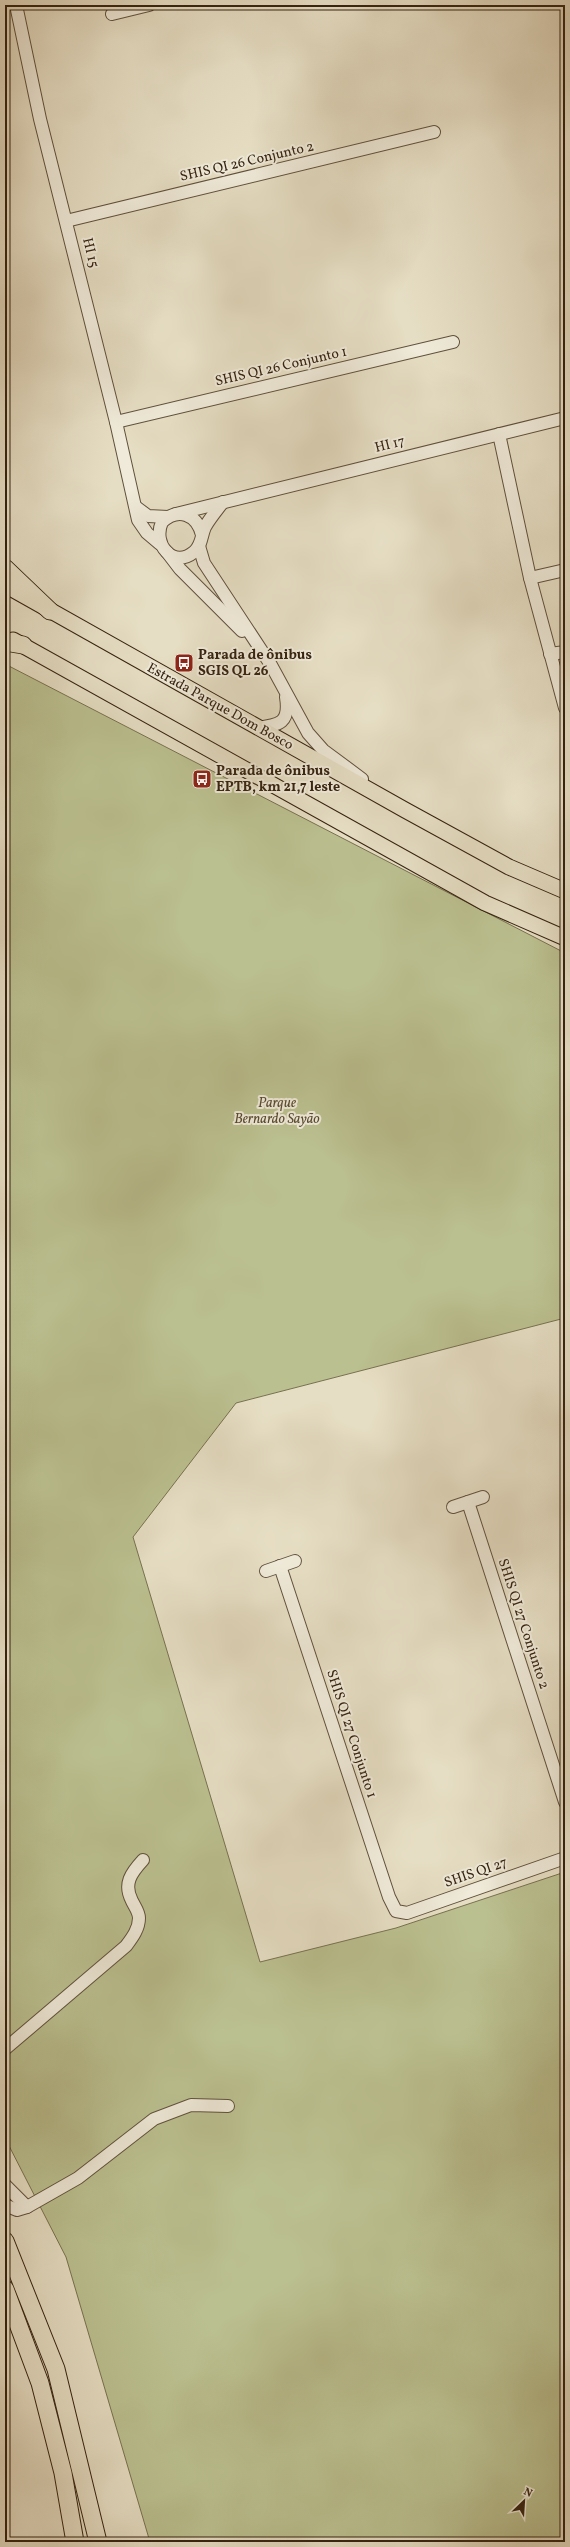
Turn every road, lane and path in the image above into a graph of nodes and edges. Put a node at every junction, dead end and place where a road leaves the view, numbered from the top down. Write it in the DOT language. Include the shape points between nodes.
graph roads {
  1 [pos="16,5"];
  2 [pos="149,5"];
  3 [pos="112,14"];
  4 [pos="434,132"];
  5 [pos="66,220"];
  6 [pos="453,342"];
  7 [pos="565,418"];
  8 [pos="116,422"];
  9 [pos="499,434"];
  10 [pos="223,502"];
  11 [pos="136,507"];
  12 [pos="172,515"];
  13 [pos="200,540"];
  14 [pos="164,548"];
  15 [pos="5,568"];
  16 [pos="565,570"];
  17 [pos="530,578"];
  18 [pos="5,585"];
  19 [pos="50,611"];
  20 [pos="5,635"];
  21 [pos="5,642"];
  22 [pos="257,644"];
  23 [pos="23,646"];
  24 [pos="565,652"];
  25 [pos="550,654"];
  26 [pos="286,692"];
  27 [pos="564,707"];
  28 [pos="257,728"];
  29 [pos="405,810"];
  30 [pos="565,891"];
  31 [pos="560,935"];
  32 [pos="482,1497"];
  33 [pos="468,1502"];
  34 [pos="453,1507"];
  35 [pos="295,1561"];
  36 [pos="280,1566"];
  37 [pos="266,1571"];
  38 [pos="565,1802"];
  39 [pos="565,1858"];
  40 [pos="143,1860"];
  41 [pos="396,1911"];
  42 [pos="5,2049"];
  43 [pos="228,2106"];
  44 [pos="5,2185"];
  45 [pos="5,2205"];
  46 [pos="27,2207"];
  47 [pos="5,2241"];
  48 [pos="5,2290"];
  49 [pos="76,2542"];
  50 [pos="98,2542"];
  1 -- 5 [label="street, HI 15" via="40,119"];
  2 -- 3 [label="street"];
  4 -- 5 [label="street, SHIS QI 26 Conjunto 2"];
  5 -- 8 [label="street, HI 15"];
  6 -- 8 [label="street, SHIS QI 26 Conjunto 1"];
  7 -- 9 [label="street, HI 17"];
  8 -- 11 [label="street, HI 15"];
  9 -- 10 [label="street, HI 17"];
  9 -- 17 [label="street"];
  10 -- 12 [label="street, HI 17"];
  10 -- 13 [label="street"];
  11 -- 12 [label="street" via="148,516"];
  11 -- 14 [label="street, HI 15" via="142,526"];
  12 -- 13 [label="street" via="185,514 194,518 200,526"];
  12 -- 14 [label="street" via="159,529"];
  13 -- 14 [label="street" via="193,553 184,556 175,556"];
  13 -- 22 [label="street" via="204,563 211,576"];
  14 -- 22 [label="street, HI 15" via="197,586"];
  15 -- 19 [label="highway"];
  16 -- 17 [label="street"];
  17 -- 25 [label="street"];
  18 -- 19 [label="main road, Estrada Parque Dom Bosco"];
  19 -- 28 [label="main road, Estrada Parque Dom Bosco"];
  20 -- 23 [label="main road"];
  21 -- 23 [label="highway"];
  22 -- 26 [label="street"];
  23 -- 31 [label="main road" via="485,903"];
  24 -- 25 [label="street"];
  25 -- 27 [label="street"];
  26 -- 28 [label="street" via="287,714 282,721 276,726"];
  26 -- 29 [label="street" via="308,733 322,750"];
  28 -- 29 [label="main road, Estrada Parque Dom Bosco"];
  29 -- 30 [label="main road, Estrada Parque Dom Bosco" via="509,867"];
  32 -- 33 [label="street"];
  33 -- 34 [label="street"];
  33 -- 38 [label="street, SHIS QI 27 Conjunto 2"];
  35 -- 36 [label="street"];
  36 -- 37 [label="street"];
  36 -- 41 [label="street, SHIS QI 27 Conjunto 1" via="389,1897"];
  39 -- 41 [label="street, SHIS QI 27" via="407,1913"];
  40 -- 42 [label="street" via="131,1872 128,1882 128,1895 139,1920 136,1931 126,1946"];
  43 -- 46 [label="street" via="191,2105 154,2119 78,2178"];
  44 -- 46 [label="street"];
  45 -- 46 [label="street" via="17,2210"];
  47 -- 50 [label="highway" via="56,2369"];
  48 -- 49 [label="highway" via="40,2383 63,2473"];
}
